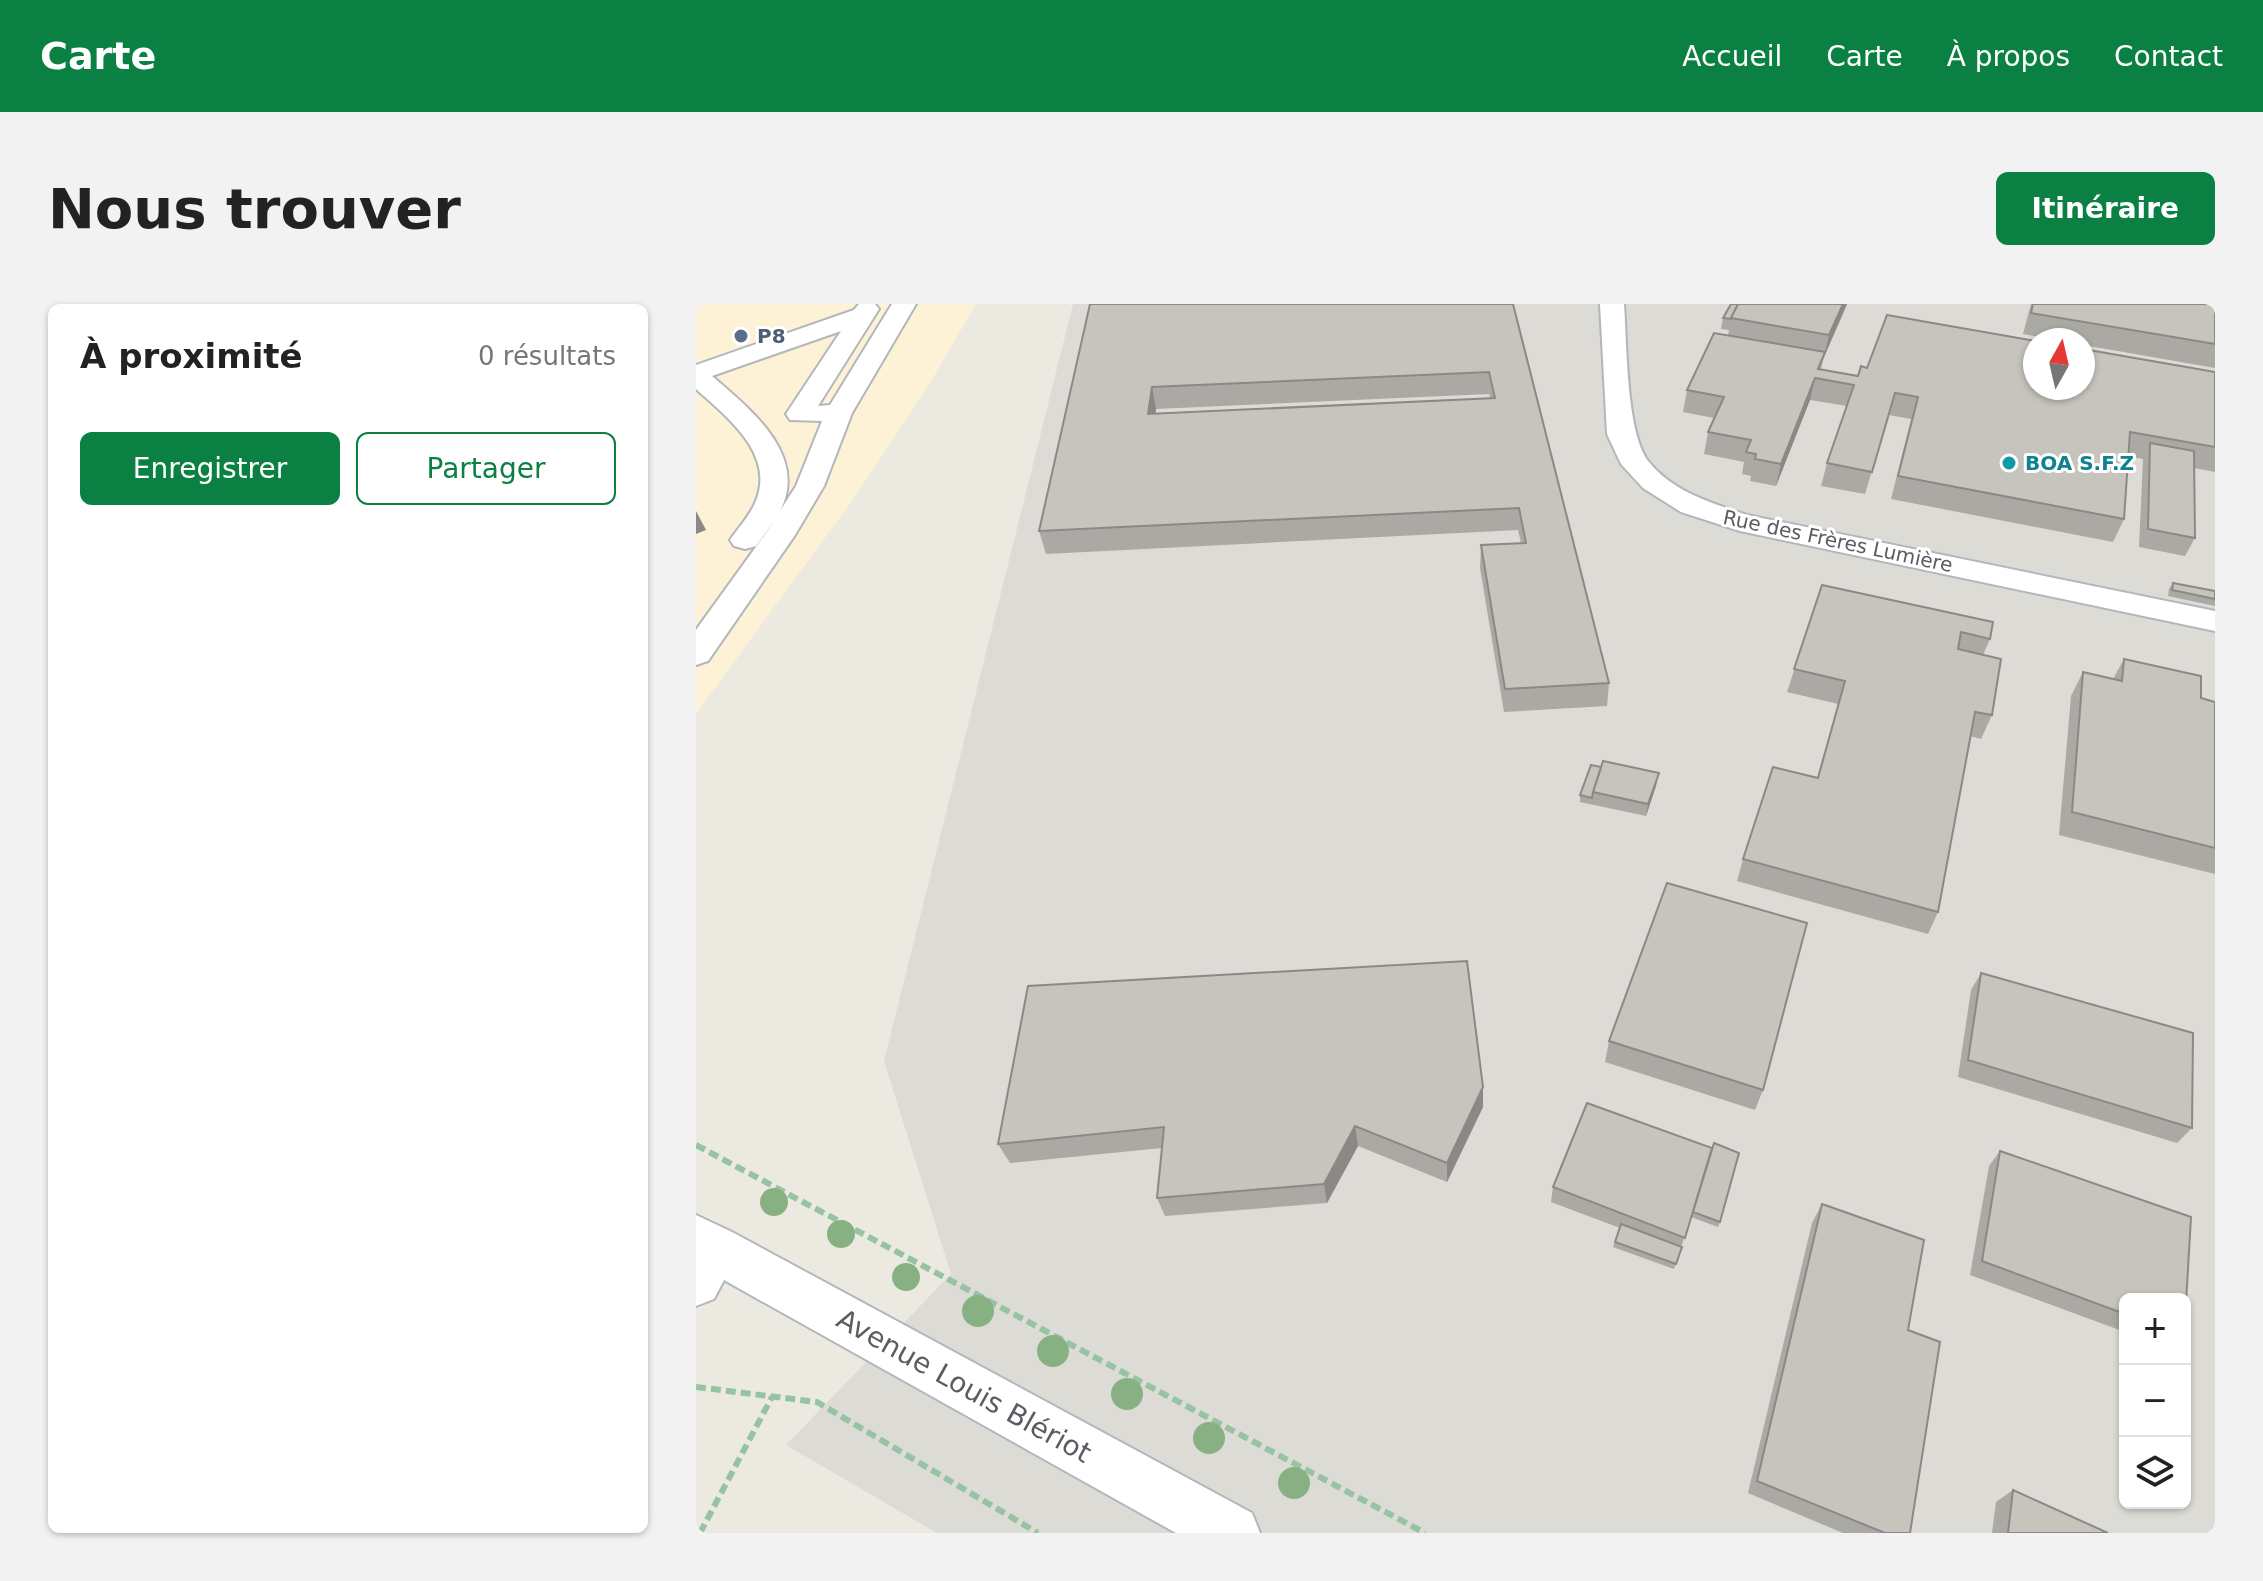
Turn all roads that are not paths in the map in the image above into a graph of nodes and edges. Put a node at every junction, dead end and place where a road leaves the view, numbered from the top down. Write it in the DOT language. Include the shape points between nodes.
graph roads {
  1 [pos="904,304"];
  2 [pos="1612,304"];
  3 [pos="867,309"];
  4 [pos="696,374"];
  5 [pos="839,413"];
  6 [pos="799,414"];
  7 [pos="757,433"];
  8 [pos="696,608"];
  9 [pos="2215,621"];
  10 [pos="696,654"];
  11 [pos="702,1256"];
  12 [pos="1232,1533"];
  1 -- 5 [label="street"];
  2 -- 9 [label="street, Rue des Frères Lumière" via="1621,434 1635,464 1691,506 1740,522"];
  3 -- 4 [label="street"];
  3 -- 6 [label="street"];
  4 -- 7 [label="street"];
  5 -- 6 [label="street"];
  5 -- 10 [label="street" via="810,486"];
  6 -- 7 [label="street"];
  7 -- 8 [label="street" via="773,464 772,497"];
  11 -- 12 [label="street, Avenue Louis Blériot"];
}
